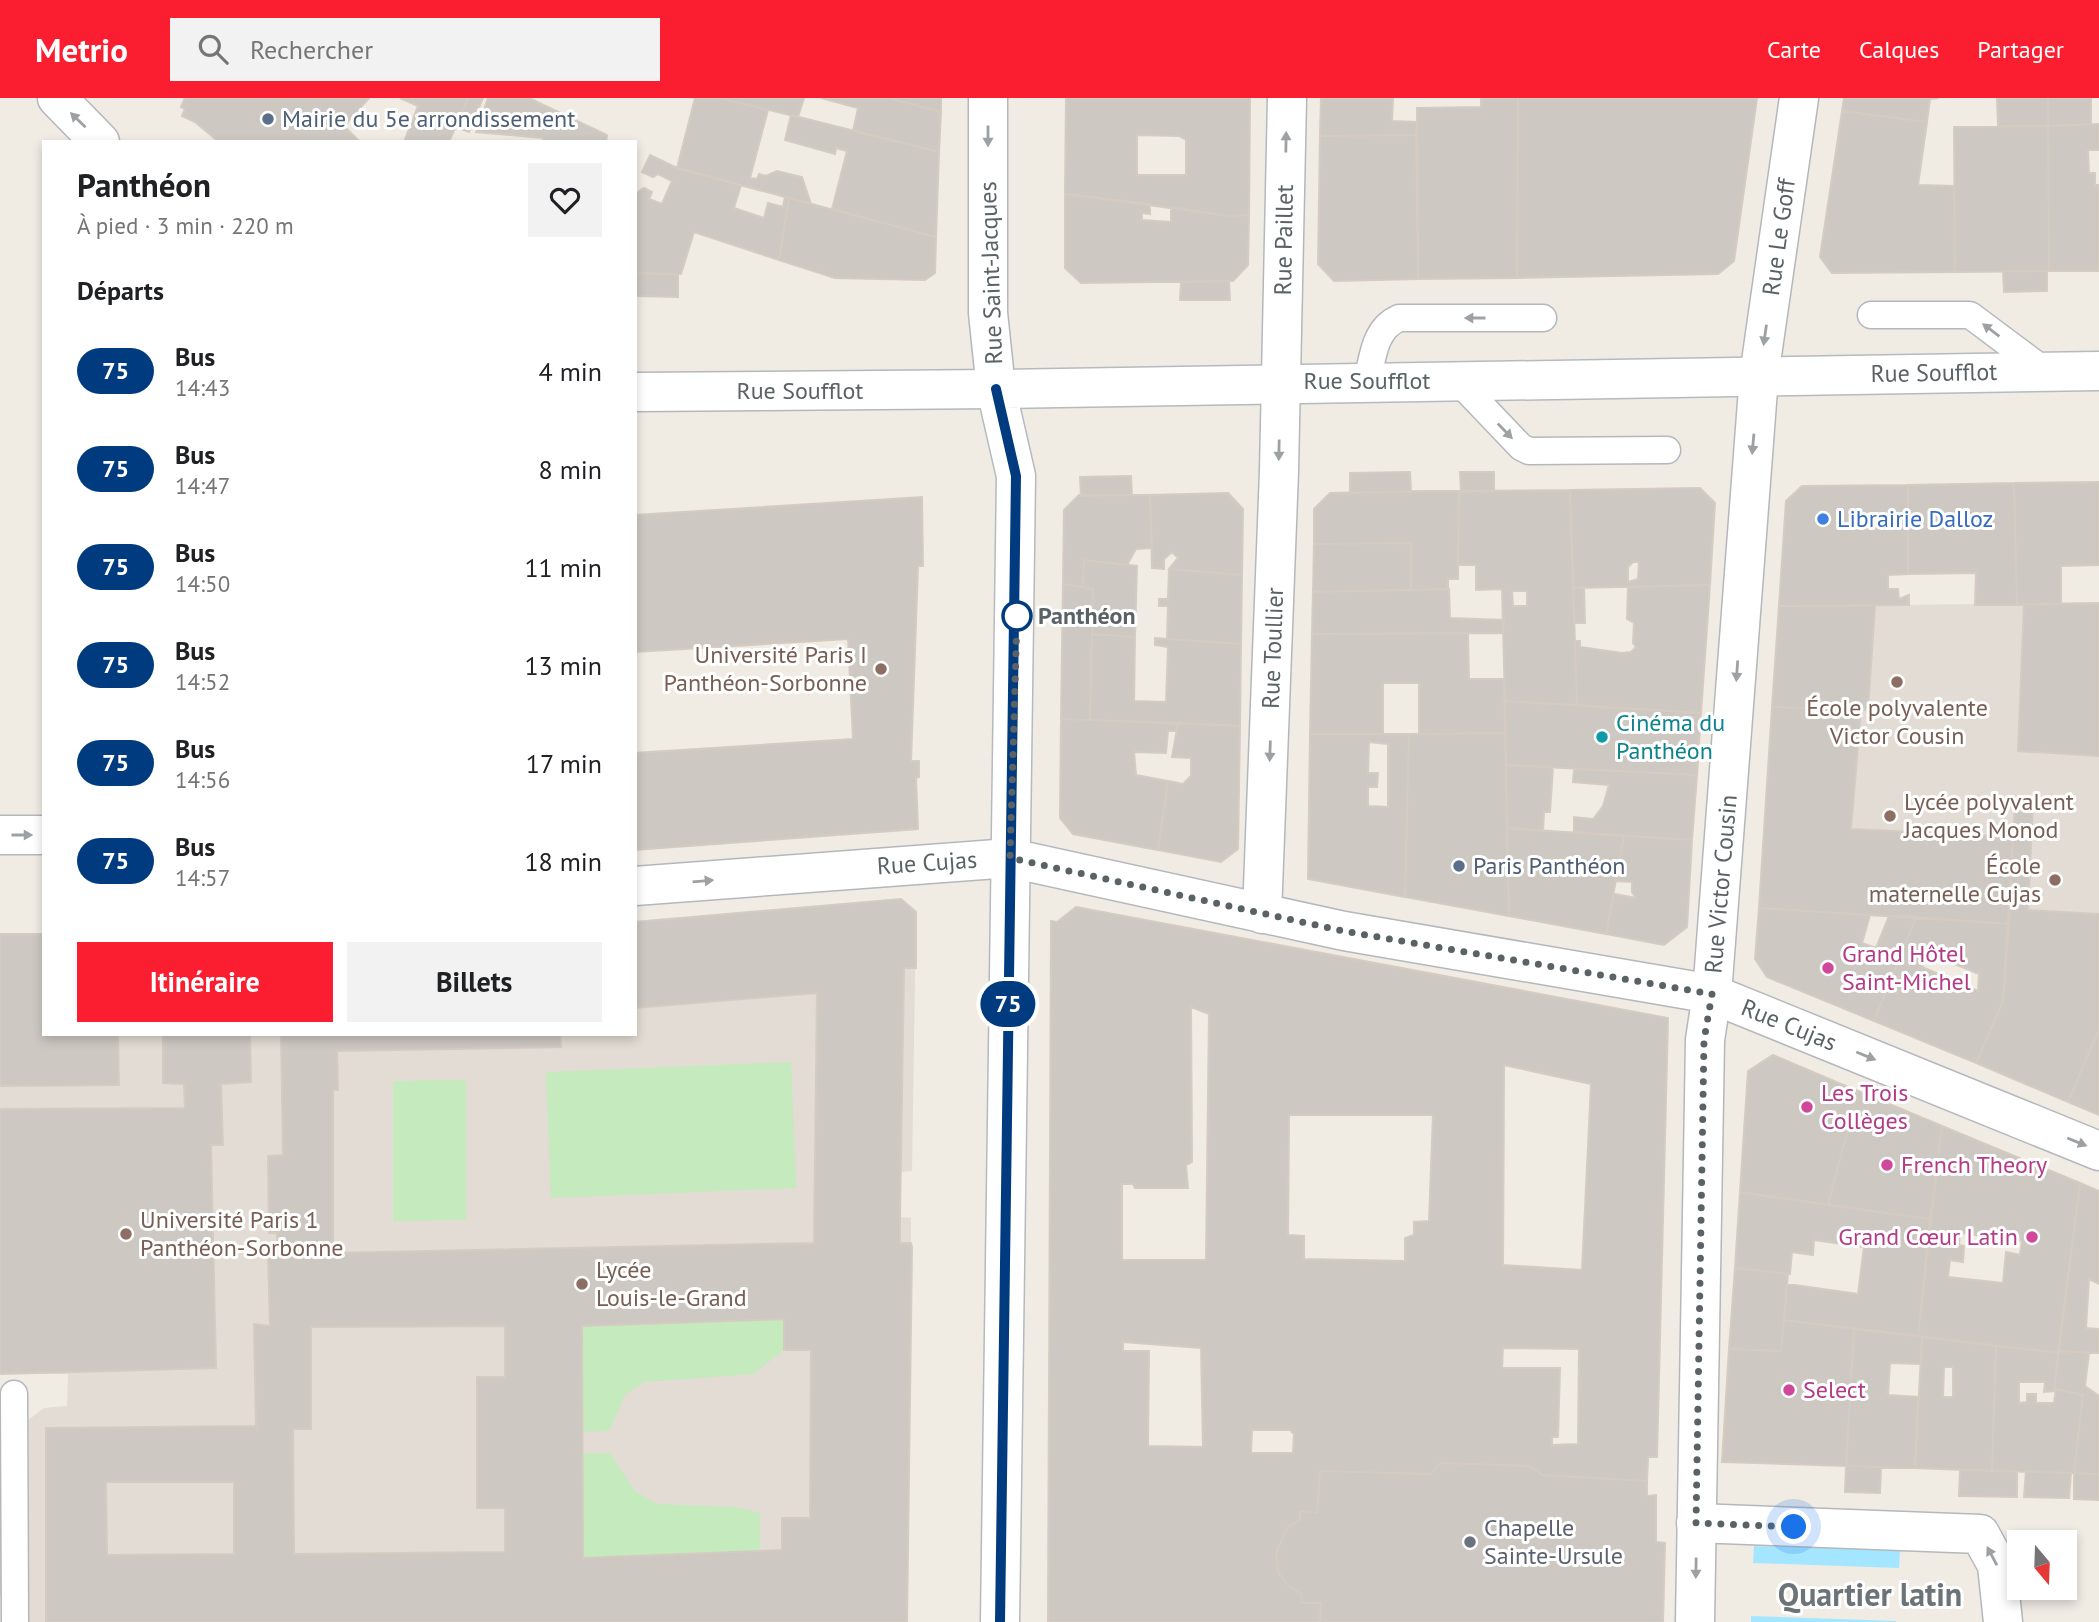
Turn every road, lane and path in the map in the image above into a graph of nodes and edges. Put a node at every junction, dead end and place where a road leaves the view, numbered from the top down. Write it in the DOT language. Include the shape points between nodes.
graph roads {
  1 [pos="57,98"];
  2 [pos="988,98"];
  3 [pos="1287,98"];
  4 [pos="1800,98"];
  5 [pos="98,140"];
  6 [pos="1871,315"];
  7 [pos="1543,318"];
  8 [pos="2099,370"];
  9 [pos="2045,371"];
  10 [pos="1759,376"];
  11 [pos="1367,381"];
  12 [pos="1458,381"];
  13 [pos="1280,382"];
  14 [pos="996,389"];
  15 [pos="637,391"];
  16 [pos="1667,450"];
  17 [pos="0,835"];
  18 [pos="42,835"];
  19 [pos="1010,858"];
  20 [pos="637,886"];
  21 [pos="1262,914"];
  22 [pos="1712,994"];
  23 [pos="2099,1151"];
  24 [pos="14,1394"];
  25 [pos="1696,1523"];
  26 [pos="15,1622"];
  27 [pos="1000,1622"];
  28 [pos="1695,1622"];
  29 [pos="2003,1622"];
  5 -- 1 [label="street, one-way"];
  2 -- 14 [label="street, Rue Saint-Jacques, one-way" via="988,313"];
  13 -- 3 [label="street, Rue Paillet, one-way"];
  4 -- 10 [label="street, Rue Le Goff, one-way"];
  9 -- 6 [label="lane, one-way" via="1970,314"];
  7 -- 11 [label="lane, one-way" via="1399,318 1387,323 1378,336"];
  8 -- 9 [label="street, Rue Soufflot"];
  9 -- 10 [label="street, Rue Soufflot"];
  10 -- 12 [label="street, Rue Soufflot"];
  10 -- 22 [label="street, Rue Victor Cousin, one-way"];
  11 -- 12 [label="street, Rue Soufflot"];
  11 -- 13 [label="street, Rue Soufflot"];
  12 -- 16 [label="lane, one-way" via="1529,451"];
  13 -- 14 [label="street, Rue Soufflot"];
  13 -- 21 [label="street, Rue Toullier, one-way"];
  14 -- 15 [label="street, Rue Soufflot"];
  14 -- 19 [label="street, Rue Saint-Jacques" via="1016,476"];
  17 -- 18 [label="street, one-way"];
  20 -- 19 [label="street, Rue Cujas, one-way"];
  19 -- 21 [label="street, Rue Cujas"];
  19 -- 27 [label="street, Rue Saint-Jacques"];
  21 -- 22 [label="street, Rue Cujas"];
  22 -- 23 [label="street, Rue Cujas, one-way"];
  22 -- 25 [label="street, Rue Victor Cousin" via="1704,1040"];
  24 -- 26 [label="lane"];
  25 -- 28 [label="street, Rue Victor Cousin, one-way"];
  29 -- 25 [label="street, one-way" via="1997,1565 1980,1534"];
}
